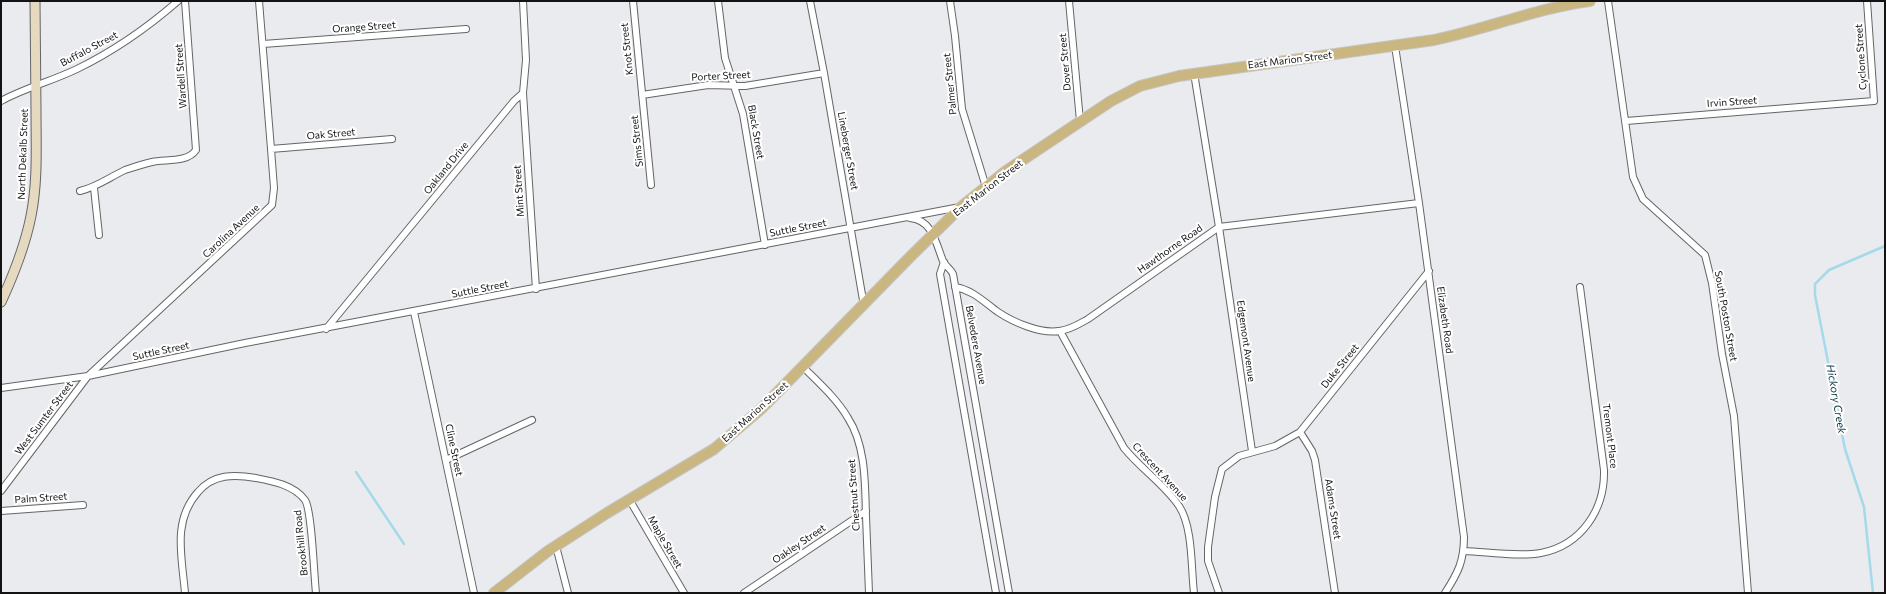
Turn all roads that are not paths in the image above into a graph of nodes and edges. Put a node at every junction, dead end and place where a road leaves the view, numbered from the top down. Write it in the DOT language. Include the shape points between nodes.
graph roads {
  1 [pos="35,1"];
  2 [pos="178,1"];
  3 [pos="186,1"];
  4 [pos="259,1"];
  5 [pos="523,1"];
  6 [pos="633,1"];
  7 [pos="718,1"];
  8 [pos="810,1"];
  9 [pos="950,1"];
  10 [pos="1069,1"];
  11 [pos="1586,1"];
  12 [pos="1608,1"];
  13 [pos="1867,1"];
  14 [pos="466,29"];
  15 [pos="263,44"];
  16 [pos="1395,46"];
  17 [pos="824,73"];
  18 [pos="1194,73"];
  19 [pos="36,86"];
  20 [pos="733,86"];
  21 [pos="523,93"];
  22 [pos="642,95"];
  23 [pos="1,101"];
  24 [pos="1839,104"];
  25 [pos="1080,121"];
  26 [pos="1626,121"];
  27 [pos="392,139"];
  28 [pos="272,149"];
  29 [pos="651,185"];
  30 [pos="986,186"];
  31 [pos="94,188"];
  32 [pos="80,191"];
  33 [pos="1419,203"];
  34 [pos="961,206"];
  35 [pos="904,218"];
  36 [pos="1219,227"];
  37 [pos="851,228"];
  38 [pos="933,234"];
  39 [pos="99,235"];
  40 [pos="765,245"];
  41 [pos="944,262"];
  42 [pos="1429,271"];
  43 [pos="955,287"];
  44 [pos="1580,287"];
  45 [pos="536,289"];
  46 [pos="1,302"];
  47 [pos="864,306"];
  48 [pos="414,312"];
  49 [pos="326,329"];
  50 [pos="1060,331"];
  51 [pos="803,367"];
  52 [pos="88,376"];
  53 [pos="1,388"];
  54 [pos="532,420"];
  55 [pos="1300,432"];
  56 [pos="981,434"];
  57 [pos="968,436"];
  58 [pos="1252,451"];
  59 [pos="446,460"];
  60 [pos="1,491"];
  61 [pos="629,499"];
  62 [pos="83,505"];
  63 [pos="1,511"];
  64 [pos="866,511"];
  65 [pos="556,546"];
  66 [pos="1464,551"];
  67 [pos="1009,590"];
  68 [pos="996,591"];
  69 [pos="185,593"];
  70 [pos="316,593"];
  71 [pos="474,593"];
  72 [pos="494,593"];
  73 [pos="568,593"];
  74 [pos="684,593"];
  75 [pos="744,593"];
  76 [pos="869,593"];
  77 [pos="1194,593"];
  78 [pos="1219,593"];
  79 [pos="1335,593"];
  80 [pos="1445,593"];
  81 [pos="1748,593"];
  1 -- 19 [label="main road, North Dekalb Street"];
  2 -- 19 [label="street, Buffalo Street" via="113,50 75,70"];
  3 -- 31 [label="street, Wardell Street" via="196,150 186,158 159,161 127,170"];
  4 -- 15 [label="street, Carolina Avenue"];
  5 -- 21 [label="street" via="526,60"];
  6 -- 22 [label="street, Knot Street"];
  7 -- 20 [label="street, Black Street" via="725,58"];
  8 -- 17 [label="street, Lineberger Street"];
  9 -- 30 [label="street, Palmer Street" via="962,109"];
  10 -- 25 [label="street, Dover Street"];
  11 -- 16 [label="main road, East Marion Street" via="1529,14 1462,34"];
  12 -- 26 [label="street, South Poston Street"];
  13 -- 24 [label="street, Cyclone Street" via="1874,101"];
  14 -- 15 [label="street, Orange Street"];
  15 -- 28 [label="street, Carolina Avenue"];
  16 -- 18 [label="main road, East Marion Street"];
  16 -- 33 [label="street, Elizabeth Road"];
  17 -- 20 [label="street, Porter Street"];
  17 -- 37 [label="street, Lineberger Street"];
  18 -- 25 [label="main road, East Marion Street" via="1140,86"];
  18 -- 36 [label="street, Edgemont Avenue"];
  19 -- 23 [label="street, Buffalo Street"];
  19 -- 46 [label="main road, North Dekalb Street" via="36,156 31,216 15,272"];
  20 -- 22 [label="street, Porter Street" via="708,85"];
  20 -- 40 [label="street, Black Street" via="743,114"];
  21 -- 45 [label="street, Mint Street"];
  21 -- 49 [label="street, Oakland Drive"];
  22 -- 29 [label="street, Sims Street"];
  24 -- 26 [label="street, Irvin Street"];
  25 -- 30 [label="main road, East Marion Street"];
  26 -- 81 [label="street, South Poston Street" via="1633,177 1643,199 1704,255 1712,283 1734,416"];
  27 -- 28 [label="street, Oak Street"];
  28 -- 52 [label="street, Carolina Avenue" via="274,197 267,212"];
  30 -- 34 [label="main road, East Marion Street"];
  31 -- 32 [label="street"];
  31 -- 39 [label="street"];
  33 -- 36 [label="street, Hawthorne Road"];
  33 -- 42 [label="street, Elizabeth Road"];
  34 -- 35 [label="street, Suttle Street"];
  34 -- 38 [label="main road, East Marion Street"];
  35 -- 37 [label="street, Suttle Street"];
  35 -- 38 [label="street" via="920,220"];
  36 -- 50 [label="street, Hawthorne Road" via="1088,319"];
  36 -- 58 [label="street, Edgemont Avenue"];
  37 -- 40 [label="street, Suttle Street"];
  37 -- 47 [label="street, Lineberger Street"];
  38 -- 41 [label="street, Belvedere Avenue"];
  38 -- 47 [label="main road, East Marion Street"];
  40 -- 45 [label="street, Suttle Street"];
  41 -- 43 [label="street, Belvedere Avenue" via="952,272"];
  41 -- 57 [label="street, Belvedere Avenue" via="940,274"];
  42 -- 55 [label="street, Duke Street"];
  42 -- 66 [label="street, Elizabeth Road" via="1460,500"];
  43 -- 50 [label="street, Hawthorne Road" via="975,294 1009,318 1042,330"];
  43 -- 56 [label="street, Belvedere Avenue"];
  44 -- 66 [label="street, Tremont Place" via="1604,470 1600,504 1589,524 1581,532 1552,550 1531,554"];
  45 -- 48 [label="street, Suttle Street"];
  47 -- 51 [label="main road, East Marion Street"];
  48 -- 49 [label="street, Suttle Street"];
  48 -- 59 [label="street, Cline Street"];
  49 -- 52 [label="street, Suttle Street"];
  50 -- 77 [label="street, Crescent Avenue" via="1124,448 1133,460 1171,495 1182,511 1188,530"];
  51 -- 61 [label="main road, East Marion Street" via="761,409 714,449"];
  51 -- 64 [label="street, Chestnut Street" via="838,405 854,428 862,460"];
  52 -- 53 [label="street, Suttle Street"];
  52 -- 60 [label="street, West Sumter Street"];
  54 -- 59 [label="street"];
  55 -- 58 [label="street, Duke Street" via="1275,446"];
  55 -- 79 [label="street, Adams Street" via="1312,450 1315,460"];
  56 -- 57 [label="street"];
  56 -- 67 [label="street, Belvedere Avenue"];
  57 -- 68 [label="street, Belvedere Avenue"];
  58 -- 78 [label="street" via="1227,464 1219,477 1207,554"];
  59 -- 71 [label="street, Cline Street"];
  61 -- 65 [label="main road, East Marion Street"];
  61 -- 74 [label="street, Maple Street"];
  62 -- 63 [label="street, Palm Street"];
  64 -- 75 [label="street, Oakley Street"];
  64 -- 76 [label="street, Chestnut Street"];
  65 -- 72 [label="main road, East Marion Street"];
  65 -- 73 [label="street"];
  66 -- 80 [label="street, Elizabeth Road" via="1459,569"];
  67 -- 68 [label="street, Belvedere Avenue"];
  69 -- 70 [label="street, Brookhill Road" via="181,525 188,502 209,481 236,476 280,484 305,500 309,513"];
}
